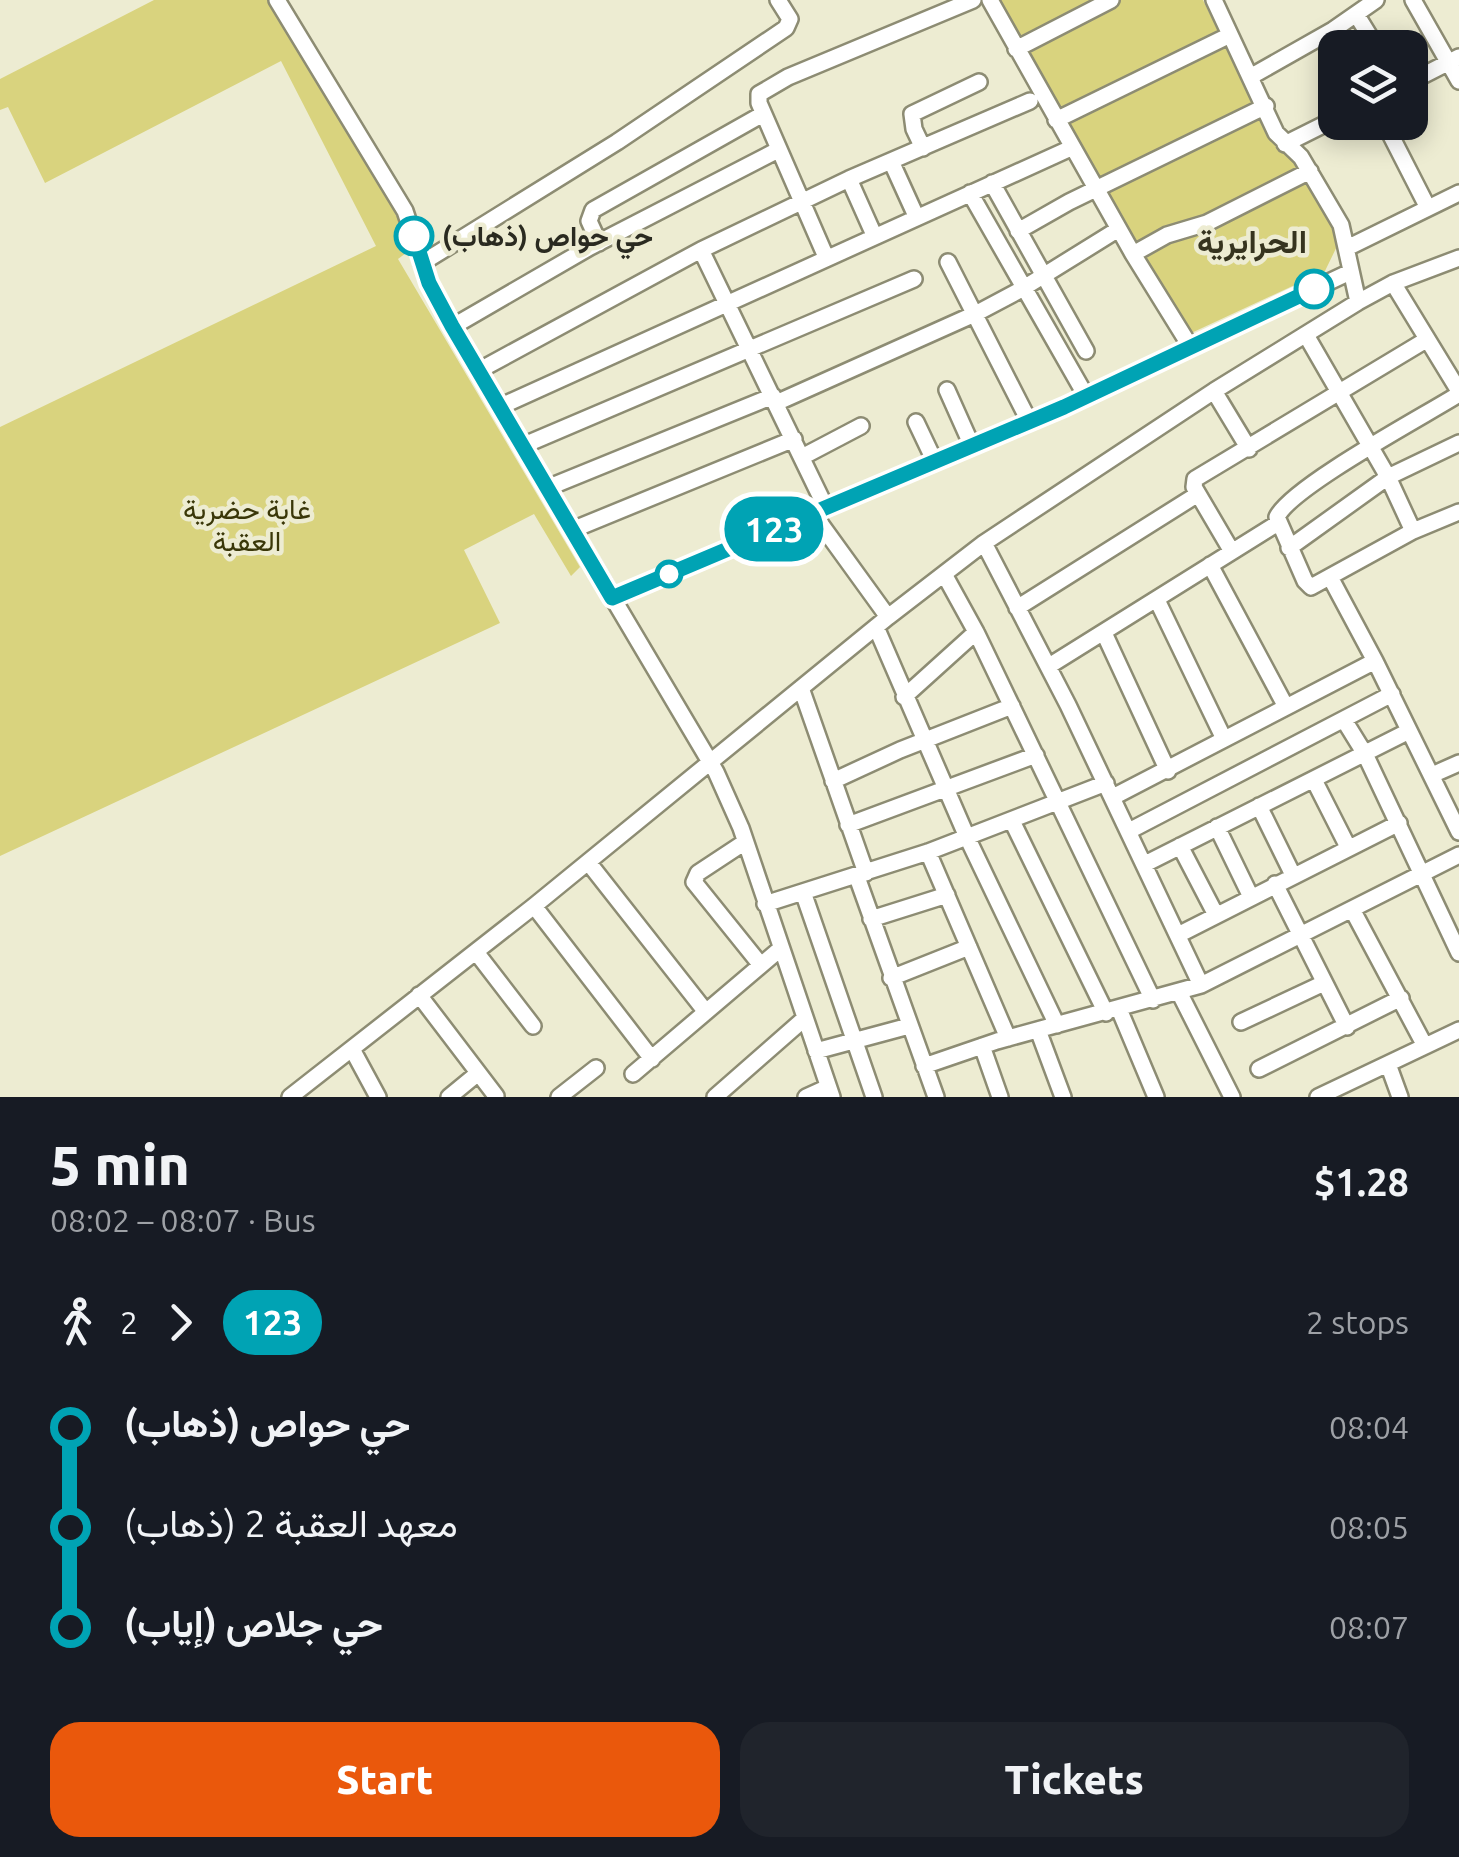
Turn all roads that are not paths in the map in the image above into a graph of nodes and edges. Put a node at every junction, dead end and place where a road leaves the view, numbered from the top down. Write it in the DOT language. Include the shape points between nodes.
graph roads {
  1 [pos="277,0"];
  2 [pos="778,0"];
  3 [pos="974,0"];
  4 [pos="990,0"];
  5 [pos="1111,0"];
  6 [pos="1214,0"];
  7 [pos="1376,0"];
  8 [pos="1413,0"];
  9 [pos="1356,14"];
  10 [pos="1366,30"];
  11 [pos="1230,35"];
  12 [pos="1016,49"];
  13 [pos="1454,60"];
  14 [pos="1428,73"];
  15 [pos="1250,77"];
  16 [pos="1459,81"];
  17 [pos="979,82"];
  18 [pos="1030,100"];
  19 [pos="1266,106"];
  20 [pos="763,114"];
  21 [pos="1056,120"];
  22 [pos="1318,128"];
  23 [pos="1393,140"];
  24 [pos="1285,144"];
  25 [pos="923,148"];
  26 [pos="1071,148"];
  27 [pos="778,150"];
  28 [pos="890,161"];
  29 [pos="1310,171"];
  30 [pos="849,179"];
  31 [pos="992,183"];
  32 [pos="1096,188"];
  33 [pos="970,193"];
  34 [pos="1459,193"];
  35 [pos="802,201"];
  36 [pos="1428,208"];
  37 [pos="916,216"];
  38 [pos="1118,230"];
  39 [pos="1018,232"];
  40 [pos="874,235"];
  41 [pos="599,243"];
  42 [pos="1347,248"];
  43 [pos="701,250"];
  44 [pos="1133,254"];
  45 [pos="826,256"];
  46 [pos="1459,258"];
  47 [pos="948,262"];
  48 [pos="422,264"];
  49 [pos="1350,272"];
  50 [pos="1042,275"];
  51 [pos="914,279"];
  52 [pos="1393,284"];
  53 [pos="1022,289"];
  54 [pos="1358,302"];
  55 [pos="727,304"];
  56 [pos="977,313"];
  57 [pos="452,326"];
  58 [pos="1306,336"];
  59 [pos="1426,340"];
  60 [pos="1190,346"];
  61 [pos="749,347"];
  62 [pos="1086,351"];
  63 [pos="478,372"];
  64 [pos="947,390"];
  65 [pos="1214,391"];
  66 [pos="1459,393"];
  67 [pos="1341,394"];
  68 [pos="1086,396"];
  69 [pos="775,399"];
  70 [pos="499,407"];
  71 [pos="1028,421"];
  72 [pos="916,422"];
  73 [pos="861,426"];
  74 [pos="794,439"];
  75 [pos="1459,443"];
  76 [pos="522,446"];
  77 [pos="972,446"];
  78 [pos="1370,446"];
  79 [pos="1249,449"];
  80 [pos="802,457"];
  81 [pos="935,462"];
  82 [pos="1388,478"];
  83 [pos="547,488"];
  84 [pos="1198,494"];
  85 [pos="818,509"];
  86 [pos="1459,512"];
  87 [pos="1278,523"];
  88 [pos="572,530"];
  89 [pos="1412,531"];
  90 [pos="984,542"];
  91 [pos="1289,548"];
  92 [pos="1231,550"];
  93 [pos="1210,566"];
  94 [pos="944,574"];
  95 [pos="1330,577"];
  96 [pos="612,598"];
  97 [pos="1156,600"];
  98 [pos="1017,608"];
  99 [pos="882,622"];
  100 [pos="976,632"];
  101 [pos="1104,633"];
  102 [pos="1375,661"];
  103 [pos="1049,666"];
  104 [pos="801,688"];
  105 [pos="1392,694"];
  106 [pos="904,696"];
  107 [pos="1285,705"];
  108 [pos="1012,706"];
  109 [pos="1344,720"];
  110 [pos="1409,731"];
  111 [pos="1224,739"];
  112 [pos="924,740"];
  113 [pos="1365,754"];
  114 [pos="1036,755"];
  115 [pos="1459,763"];
  116 [pos="711,764"];
  117 [pos="1168,771"];
  118 [pos="1432,775"];
  119 [pos="1314,780"];
  120 [pos="833,781"];
  121 [pos="945,789"];
  122 [pos="1110,790"];
  123 [pos="1059,804"];
  124 [pos="1260,806"];
  125 [pos="1012,822"];
  126 [pos="1398,823"];
  127 [pos="848,825"];
  128 [pos="1218,827"];
  129 [pos="1129,831"];
  130 [pos="1459,832"];
  131 [pos="968,838"];
  132 [pos="746,842"];
  133 [pos="1180,846"];
  134 [pos="1348,847"];
  135 [pos="928,852"];
  136 [pos="1459,856"];
  137 [pos="588,862"];
  138 [pos="1145,864"];
  139 [pos="1422,873"];
  140 [pos="861,875"];
  141 [pos="1293,875"];
  142 [pos="1275,884"];
  143 [pos="803,892"];
  144 [pos="946,896"];
  145 [pos="1251,897"];
  146 [pos="765,904"];
  147 [pos="534,906"];
  148 [pos="1353,911"];
  149 [pos="1216,914"];
  150 [pos="871,919"];
  151 [pos="1178,935"];
  152 [pos="1302,936"];
  153 [pos="968,947"];
  154 [pos="780,950"];
  155 [pos="476,952"];
  156 [pos="1459,953"];
  157 [pos="760,964"];
  158 [pos="891,978"];
  159 [pos="1324,984"];
  160 [pos="1202,985"];
  161 [pos="1179,992"];
  162 [pos="419,995"];
  163 [pos="1400,998"];
  164 [pos="1154,1000"];
  165 [pos="1112,1011"];
  166 [pos="706,1012"];
  167 [pos="804,1018"];
  168 [pos="1241,1022"];
  169 [pos="1057,1025"];
  170 [pos="533,1026"];
  171 [pos="909,1026"];
  172 [pos="1347,1027"];
  173 [pos="1038,1030"];
  174 [pos="1459,1030"];
  175 [pos="1008,1038"];
  176 [pos="855,1040"];
  177 [pos="982,1046"];
  178 [pos="1425,1046"];
  179 [pos="352,1050"];
  180 [pos="816,1051"];
  181 [pos="652,1059"];
  182 [pos="1388,1064"];
  183 [pos="924,1066"];
  184 [pos="596,1068"];
  185 [pos="1260,1069"];
  186 [pos="478,1074"];
  187 [pos="632,1074"];
  188 [pos="830,1092"];
  189 [pos="496,1096"];
  190 [pos="290,1097"];
  191 [pos="378,1097"];
  192 [pos="449,1097"];
  193 [pos="558,1097"];
  194 [pos="715,1097"];
  195 [pos="806,1097"];
  196 [pos="874,1097"];
  197 [pos="936,1097"];
  198 [pos="1000,1097"];
  199 [pos="1063,1097"];
  200 [pos="1156,1097"];
  201 [pos="1232,1097"];
  202 [pos="1318,1097"];
  203 [pos="1400,1097"];
  1 -- 48 [label="street" via="405,211"];
  2 -- 48 [label="street" via="790,18 786,28"];
  3 -- 20 [label="street" via="788,77 759,94"];
  4 -- 12 [label="street"];
  5 -- 12 [label="street"];
  6 -- 11 [label="street"];
  7 -- 9 [label="street"];
  8 -- 13 [label="street"];
  9 -- 10 [label="street"];
  9 -- 15 [label="street"];
  11 -- 15 [label="street"];
  11 -- 21 [label="street"];
  12 -- 21 [label="street"];
  13 -- 14 [label="street"];
  13 -- 16 [label="street"];
  15 -- 19 [label="street"];
  17 -- 25 [label="street" via="912,114"];
  18 -- 25 [label="street"];
  19 -- 24 [label="street"];
  19 -- 32 [label="street"];
  20 -- 27 [label="street"];
  20 -- 41 [label="street" via="593,210 588,218"];
  21 -- 26 [label="street"];
  22 -- 24 [label="street"];
  23 -- 36 [label="street"];
  24 -- 29 [label="street"];
  25 -- 28 [label="street"];
  26 -- 31 [label="street"];
  26 -- 32 [label="street"];
  27 -- 35 [label="street"];
  27 -- 41 [label="street"];
  28 -- 30 [label="street"];
  28 -- 37 [label="street"];
  29 -- 42 [label="street"];
  29 -- 44 [label="street"];
  30 -- 35 [label="street"];
  30 -- 40 [label="street"];
  31 -- 33 [label="street"];
  31 -- 39 [label="street"];
  32 -- 38 [label="street"];
  32 -- 39 [label="street"];
  33 -- 37 [label="street"];
  33 -- 53 [label="street"];
  34 -- 36 [label="street"];
  35 -- 43 [label="street"];
  35 -- 45 [label="street"];
  36 -- 42 [label="street"];
  37 -- 40 [label="street"];
  38 -- 44 [label="street"];
  38 -- 50 [label="street"];
  39 -- 50 [label="street"];
  40 -- 45 [label="street"];
  41 -- 57 [label="street"];
  42 -- 49 [label="street"];
  43 -- 55 [label="street"];
  43 -- 63 [label="street"];
  44 -- 60 [label="street"];
  45 -- 55 [label="street"];
  46 -- 52 [label="street"];
  47 -- 56 [label="street"];
  48 -- 57 [label="street"];
  49 -- 54 [label="street"];
  49 -- 60 [label="street"];
  50 -- 53 [label="street"];
  50 -- 62 [label="street"];
  51 -- 61 [label="street"];
  52 -- 54 [label="street"];
  52 -- 59 [label="street"];
  53 -- 56 [label="street"];
  53 -- 68 [label="street"];
  54 -- 58 [label="street"];
  55 -- 61 [label="street"];
  55 -- 70 [label="street"];
  56 -- 69 [label="street"];
  56 -- 71 [label="street"];
  57 -- 63 [label="street"];
  58 -- 65 [label="street"];
  58 -- 67 [label="street"];
  59 -- 66 [label="street"];
  59 -- 67 [label="street"];
  60 -- 68 [label="street"];
  61 -- 69 [label="street"];
  61 -- 76 [label="street"];
  63 -- 70 [label="street"];
  64 -- 77 [label="street"];
  65 -- 79 [label="street"];
  65 -- 90 [label="street"];
  66 -- 78 [label="street"];
  67 -- 78 [label="street"];
  67 -- 79 [label="street"];
  68 -- 71 [label="street"];
  69 -- 74 [label="street"];
  69 -- 83 [label="street"];
  70 -- 76 [label="street"];
  71 -- 77 [label="street"];
  72 -- 81 [label="street"];
  73 -- 80 [label="street"];
  74 -- 80 [label="street"];
  74 -- 88 [label="street"];
  75 -- 82 [label="street"];
  76 -- 83 [label="street"];
  77 -- 81 [label="street"];
  78 -- 82 [label="street"];
  78 -- 87 [label="street" via="1286,504"];
  79 -- 84 [label="street" via="1198,476"];
  80 -- 85 [label="street"];
  81 -- 85 [label="street"];
  82 -- 89 [label="street"];
  82 -- 91 [label="street"];
  83 -- 88 [label="street"];
  84 -- 92 [label="street"];
  84 -- 98 [label="street"];
  85 -- 96 [label="street"];
  85 -- 99 [label="street"];
  86 -- 89 [label="street"];
  87 -- 91 [label="street"];
  87 -- 92 [label="street"];
  88 -- 96 [label="street"];
  89 -- 95 [label="street"];
  90 -- 94 [label="street"];
  90 -- 98 [label="street"];
  91 -- 95 [label="street" via="1307,585"];
  92 -- 93 [label="street"];
  93 -- 97 [label="street"];
  93 -- 107 [label="street"];
  94 -- 99 [label="street"];
  94 -- 100 [label="street"];
  95 -- 102 [label="street"];
  96 -- 116 [label="street"];
  97 -- 101 [label="street"];
  97 -- 111 [label="street"];
  98 -- 103 [label="street"];
  99 -- 104 [label="street"];
  99 -- 106 [label="street"];
  100 -- 106 [label="street"];
  100 -- 108 [label="street"];
  101 -- 103 [label="street"];
  101 -- 117 [label="street"];
  102 -- 105 [label="street"];
  102 -- 107 [label="street"];
  103 -- 122 [label="street"];
  104 -- 116 [label="street"];
  104 -- 120 [label="street"];
  105 -- 109 [label="street"];
  105 -- 110 [label="street"];
  106 -- 112 [label="street"];
  107 -- 111 [label="street"];
  108 -- 112 [label="street"];
  108 -- 114 [label="street"];
  109 -- 113 [label="street"];
  109 -- 129 [label="street"];
  110 -- 113 [label="street"];
  110 -- 118 [label="street"];
  111 -- 117 [label="street"];
  112 -- 120 [label="street"];
  112 -- 121 [label="street"];
  113 -- 119 [label="street"];
  113 -- 126 [label="street"];
  114 -- 121 [label="street"];
  114 -- 123 [label="street"];
  115 -- 118 [label="street"];
  116 -- 132 [label="street"];
  116 -- 137 [label="street"];
  117 -- 122 [label="street"];
  118 -- 130 [label="street"];
  119 -- 124 [label="street"];
  119 -- 134 [label="street"];
  120 -- 127 [label="street"];
  121 -- 127 [label="street"];
  121 -- 131 [label="street"];
  122 -- 123 [label="street"];
  122 -- 129 [label="street"];
  123 -- 125 [label="street"];
  123 -- 164 [label="street"];
  124 -- 128 [label="street"];
  124 -- 141 [label="street"];
  125 -- 131 [label="street"];
  125 -- 165 [label="street"];
  126 -- 134 [label="street"];
  126 -- 139 [label="street"];
  127 -- 140 [label="street"];
  128 -- 133 [label="street"];
  128 -- 145 [label="street"];
  129 -- 138 [label="street"];
  131 -- 135 [label="street"];
  131 -- 169 [label="street"];
  132 -- 146 [label="street"];
  132 -- 157 [label="street" via="694,882"];
  133 -- 138 [label="street"];
  133 -- 149 [label="street"];
  134 -- 141 [label="street"];
  135 -- 140 [label="street"];
  135 -- 144 [label="street"];
  136 -- 139 [label="street"];
  137 -- 147 [label="street"];
  137 -- 166 [label="street"];
  138 -- 151 [label="street"];
  139 -- 148 [label="street"];
  139 -- 156 [label="street"];
  140 -- 143 [label="street"];
  140 -- 150 [label="street"];
  141 -- 142 [label="street"];
  142 -- 145 [label="street"];
  142 -- 152 [label="street"];
  143 -- 146 [label="street"];
  143 -- 176 [label="street"];
  144 -- 150 [label="street"];
  144 -- 153 [label="street"];
  145 -- 149 [label="street"];
  146 -- 154 [label="street"];
  147 -- 155 [label="street"];
  147 -- 181 [label="street"];
  148 -- 152 [label="street"];
  148 -- 163 [label="street"];
  149 -- 151 [label="street"];
  150 -- 158 [label="street"];
  151 -- 160 [label="street"];
  152 -- 159 [label="street"];
  152 -- 160 [label="street"];
  153 -- 158 [label="street"];
  153 -- 175 [label="street"];
  154 -- 157 [label="street"];
  154 -- 167 [label="street"];
  155 -- 162 [label="street"];
  155 -- 170 [label="street"];
  157 -- 166 [label="street"];
  158 -- 171 [label="street"];
  159 -- 168 [label="street"];
  159 -- 172 [label="street"];
  160 -- 161 [label="street"];
  161 -- 164 [label="street"];
  161 -- 201 [label="street"];
  162 -- 179 [label="street"];
  162 -- 186 [label="street"];
  163 -- 172 [label="street"];
  163 -- 178 [label="street"];
  164 -- 165 [label="street"];
  165 -- 169 [label="street"];
  165 -- 200 [label="street"];
  166 -- 181 [label="street"];
  167 -- 180 [label="street"];
  167 -- 194 [label="street"];
  169 -- 173 [label="street"];
  171 -- 176 [label="street"];
  171 -- 183 [label="street"];
  172 -- 185 [label="street"];
  173 -- 175 [label="street"];
  173 -- 199 [label="street"];
  174 -- 178 [label="street"];
  175 -- 177 [label="street"];
  176 -- 180 [label="street"];
  176 -- 196 [label="street"];
  177 -- 183 [label="street"];
  177 -- 198 [label="street"];
  178 -- 182 [label="street"];
  179 -- 190 [label="street"];
  179 -- 191 [label="street"];
  180 -- 188 [label="street"];
  181 -- 187 [label="street"];
  182 -- 202 [label="street"];
  182 -- 203 [label="street"];
  183 -- 197 [label="street"];
  184 -- 193 [label="street"];
  186 -- 189 [label="street"];
  186 -- 192 [label="street"];
  188 -- 195 [label="street"];
}
